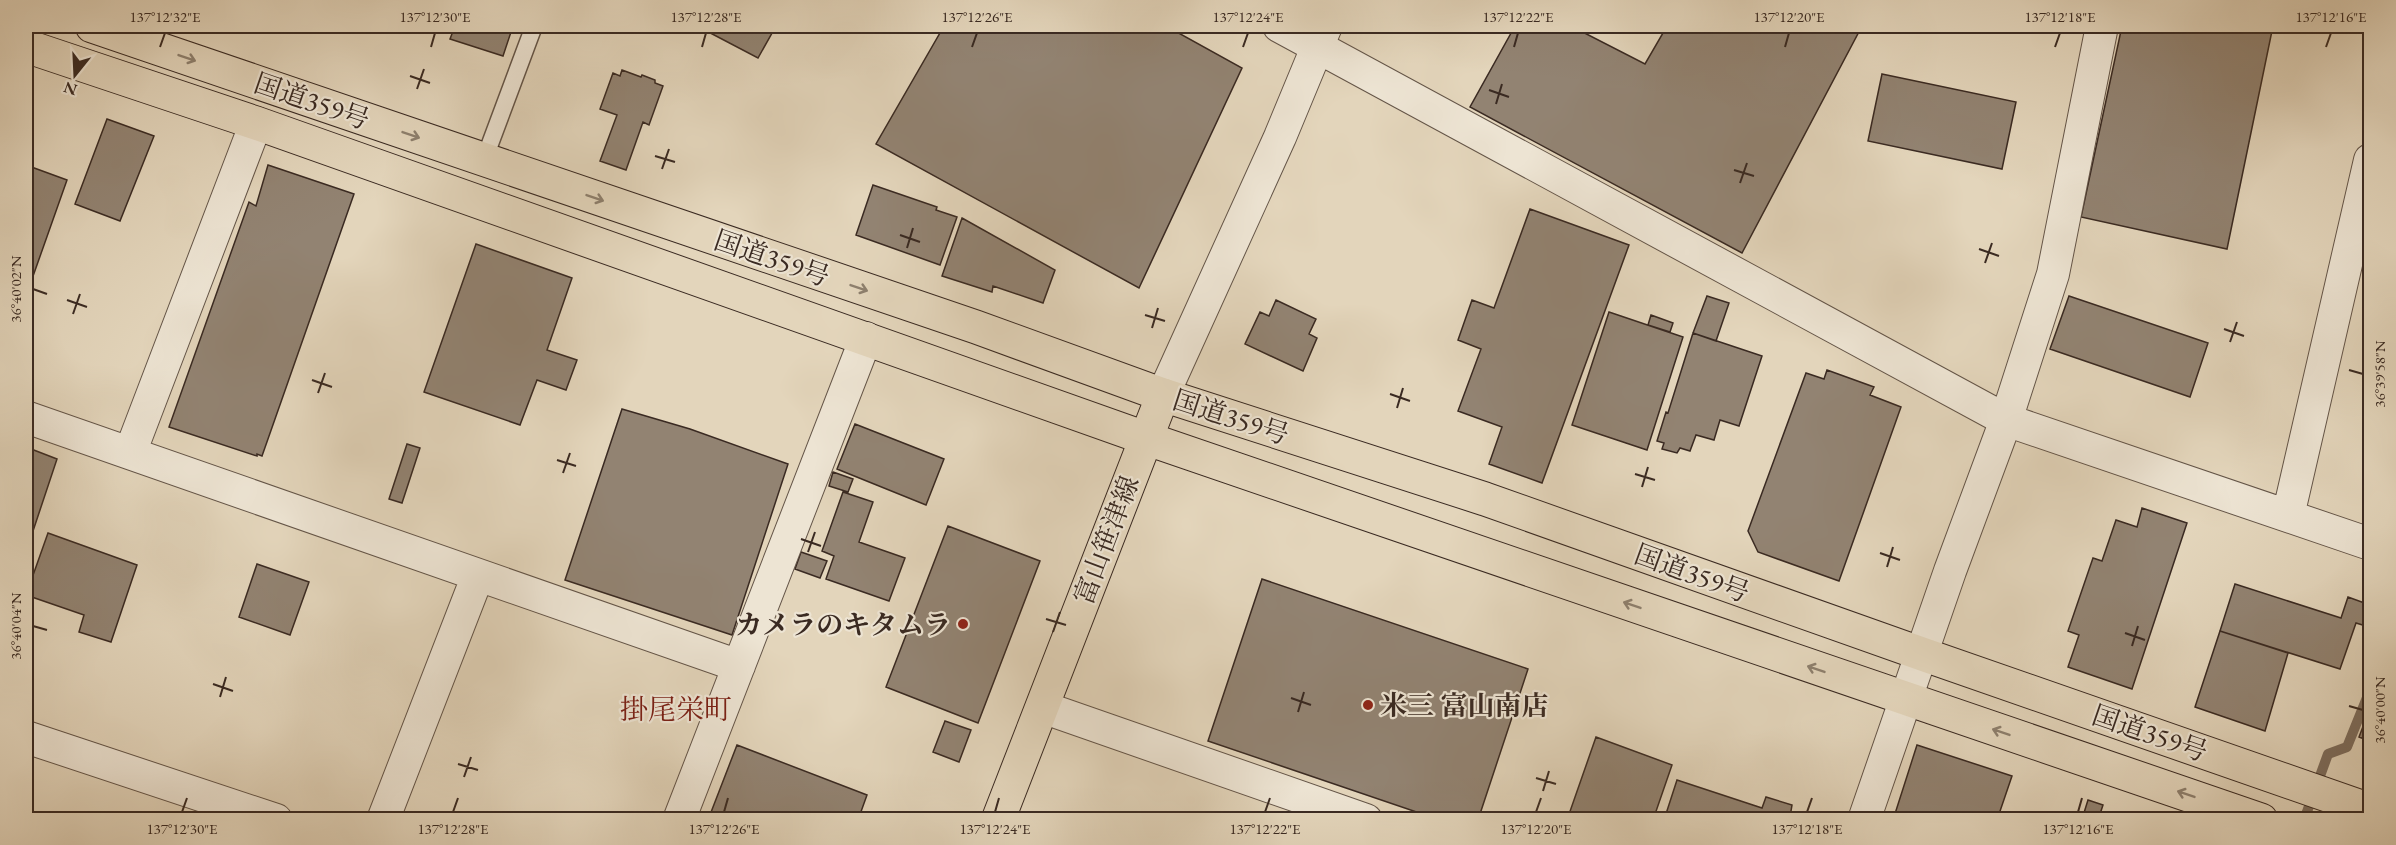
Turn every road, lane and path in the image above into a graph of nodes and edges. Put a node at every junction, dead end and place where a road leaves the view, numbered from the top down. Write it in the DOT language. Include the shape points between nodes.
graph roads {
  1 [pos="92,26"];
  2 [pos="534,26"];
  3 [pos="1279,26"];
  4 [pos="2102,26"];
  5 [pos="1322,36"];
  6 [pos="26,46"];
  7 [pos="256,123"];
  8 [pos="484,160"];
  9 [pos="2370,160"];
  10 [pos="866,338"];
  11 [pos="1163,395"];
  12 [pos="26,417"];
  13 [pos="2006,420"];
  14 [pos="1145,438"];
  15 [pos="130,453"];
  16 [pos="2288,516"];
  17 [pos="2370,544"];
  18 [pos="478,575"];
  19 [pos="1922,654"];
  20 [pos="739,666"];
  21 [pos="1905,699"];
  22 [pos="1042,707"];
  23 [pos="26,737"];
  24 [pos="2370,810"];
  25 [pos="1330,814"];
  26 [pos="276,819"];
  27 [pos="383,819"];
  28 [pos="679,819"];
  29 [pos="998,819"];
  30 [pos="1366,819"];
  31 [pos="1864,819"];
  32 [pos="2261,819"];
  1 -- 8 [label="main road, 国道359号, one-way"];
  2 -- 8 [label="lane"];
  3 -- 5 [label="street"];
  4 -- 13 [label="street" via="2054,274"];
  5 -- 11 [label="street"];
  5 -- 13 [label="street"];
  6 -- 7 [label="main road, 国道359号"];
  7 -- 10 [label="main road, 国道359号"];
  7 -- 15 [label="street"];
  8 -- 11 [label="main road, 国道359号, one-way" via="976,327"];
  9 -- 16 [label="street"];
  10 -- 14 [label="main road, 国道359号"];
  10 -- 20 [label="street"];
  11 -- 14 [label="main road, 富山笹津線"];
  11 -- 19 [label="main road, 国道359号" via="1485,499"];
  12 -- 15 [label="street"];
  13 -- 16 [label="street"];
  13 -- 19 [label="street"];
  21 -- 14 [label="main road, 国道359号, one-way"];
  14 -- 22 [label="main road, 富山笹津線"];
  15 -- 18 [label="street"];
  16 -- 17 [label="street"];
  18 -- 20 [label="street"];
  18 -- 27 [label="street"];
  19 -- 21 [label="street"];
  19 -- 24 [label="main road, 国道359号"];
  20 -- 28 [label="street"];
  21 -- 31 [label="street"];
  32 -- 21 [label="main road, 国道359号, one-way"];
  22 -- 25 [label="street"];
  22 -- 29 [label="main road, 富山笹津線"];
  23 -- 26 [label="street"];
  25 -- 30 [label="street"];
}
